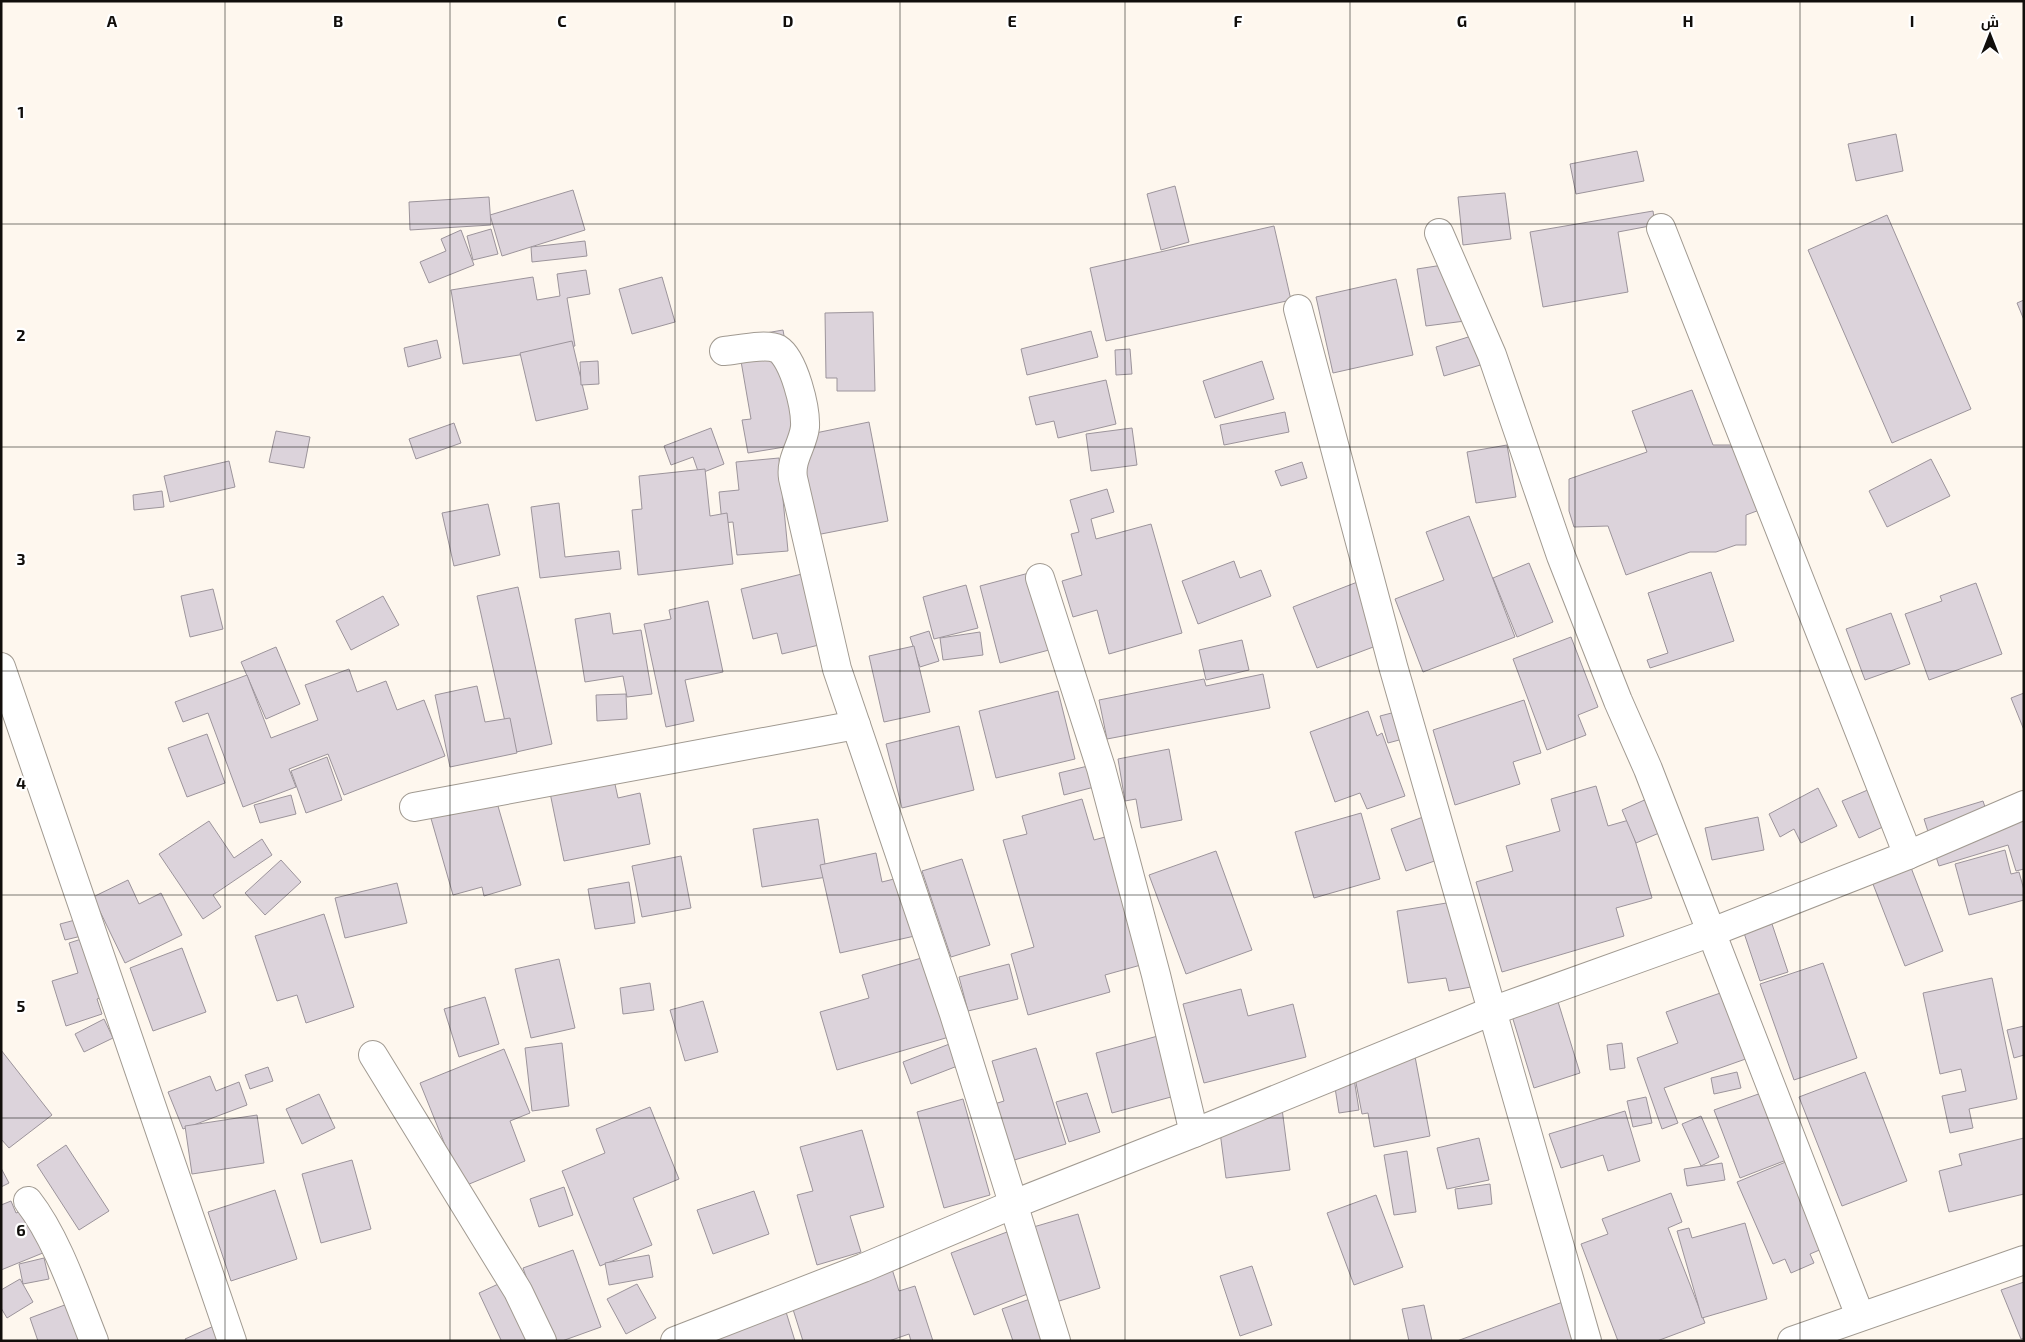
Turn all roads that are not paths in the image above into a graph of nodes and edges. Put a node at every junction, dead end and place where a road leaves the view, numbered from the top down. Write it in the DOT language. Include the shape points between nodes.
graph roads {
  1 [pos="1661,228"];
  2 [pos="1439,234"];
  3 [pos="1298,309"];
  4 [pos="724,351"];
  5 [pos="1040,578"];
  6 [pos="1,667"];
  7 [pos="856,725"];
  8 [pos="2024,805"];
  9 [pos="414,807"];
  10 [pos="1908,855"];
  11 [pos="1712,932"];
  12 [pos="1492,1011"];
  13 [pos="373,1055"];
  14 [pos="1194,1133"];
  15 [pos="28,1201"];
  16 [pos="1014,1204"];
  17 [pos="2024,1260"];
  18 [pos="1860,1316"];
  19 [pos="1832,1334"];
  20 [pos="94,1341"];
  21 [pos="232,1341"];
  22 [pos="542,1341"];
  23 [pos="675,1341"];
  24 [pos="1056,1341"];
  25 [pos="1588,1341"];
  26 [pos="1792,1341"];
  1 -- 10 [label="street"];
  2 -- 11 [label="street" via="1492,355 1560,556"];
  3 -- 12 [label="street" via="1393,666"];
  4 -- 7 [label="street" via="762,347 777,349 788,358 798,386 805,425 793,462 793,478 838,669"];
  5 -- 14 [label="street" via="1101,768"];
  6 -- 21 [label="street"];
  7 -- 9 [label="street"];
  7 -- 16 [label="street" via="954,1014"];
  8 -- 10 [label="street"];
  10 -- 11 [label="street"];
  11 -- 12 [label="street"];
  11 -- 18 [label="street"];
  12 -- 14 [label="street"];
  12 -- 25 [label="street"];
  13 -- 22 [label="street" via="518,1291"];
  14 -- 16 [label="street"];
  15 -- 20 [label="street" via="50,1237"];
  16 -- 23 [label="street" via="864,1268"];
  16 -- 24 [label="street"];
  17 -- 18 [label="street"];
  18 -- 19 [label="street"];
  19 -- 26 [label="street"];
}
